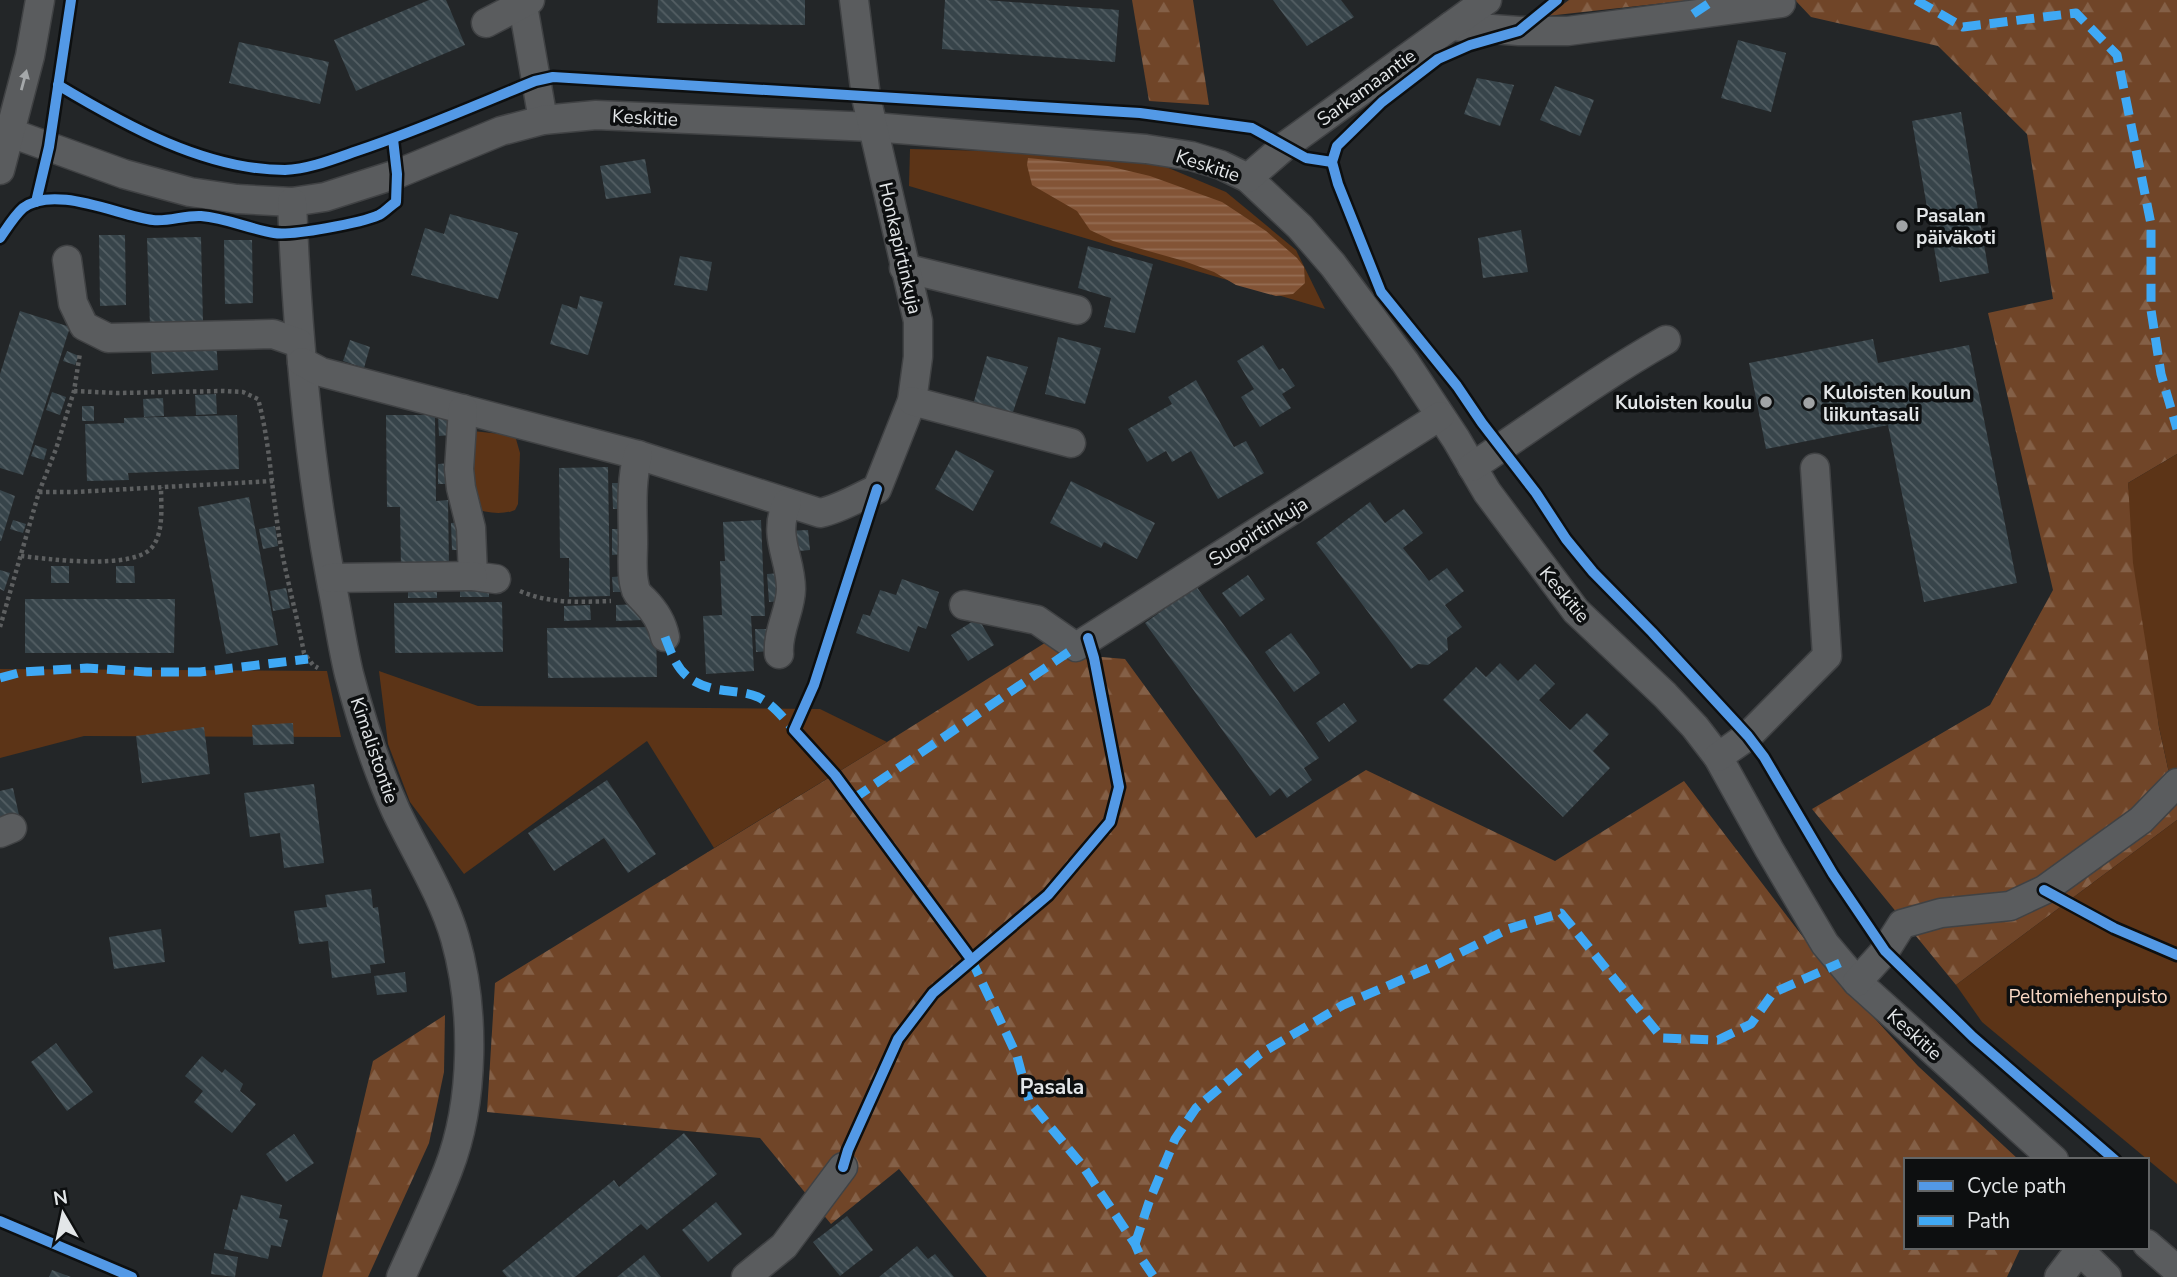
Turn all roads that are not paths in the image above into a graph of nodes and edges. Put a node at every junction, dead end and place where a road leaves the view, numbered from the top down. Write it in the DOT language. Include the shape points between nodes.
graph roads {
  1 [pos="40,0"];
  2 [pos="854,0"];
  3 [pos="1487,0"];
  4 [pos="525,1"];
  5 [pos="1781,3"];
  6 [pos="486,23"];
  7 [pos="1451,26"];
  8 [pos="542,120"];
  9 [pos="873,127"];
  10 [pos="5,131"];
  11 [pos="0,170"];
  12 [pos="1248,178"];
  13 [pos="292,202"];
  14 [pos="67,260"];
  15 [pos="904,268"];
  16 [pos="1077,310"];
  17 [pos="1666,340"];
  18 [pos="301,353"];
  19 [pos="912,401"];
  20 [pos="463,409"];
  21 [pos="1440,416"];
  22 [pos="1071,443"];
  23 [pos="638,455"];
  24 [pos="1472,467"];
  25 [pos="1815,468"];
  26 [pos="787,503"];
  27 [pos="331,578"];
  28 [pos="964,605"];
  29 [pos="665,637"];
  30 [pos="779,654"];
  31 [pos="1718,757"];
  32 [pos="2177,783"];
  33 [pos="1857,982"];
  34 [pos="2052,1158"];
  35 [pos="843,1167"];
  36 [pos="2149,1246"];
  37 [pos="2080,1249"];
  38 [pos="2177,1270"];
  39 [pos="401,1277"];
  40 [pos="746,1277"];
  41 [pos="2059,1277"];
  42 [pos="2107,1277"];
  10 -- 1 [label="street, one-way" via="30,56"];
  2 -- 9 [label="street, Honkapirtinkuja"];
  3 -- 7 [label="street, Sarkamaantie"];
  4 -- 6 [label="street"];
  4 -- 8 [label="street"];
  5 -- 7 [label="street" via="1568,31"];
  7 -- 12 [label="street, Sarkamaantie" via="1284,146"];
  8 -- 9 [label="street, Keskitie" via="596,115"];
  8 -- 13 [label="street, Keskitie" via="501,131 397,174"];
  9 -- 12 [label="street, Keskitie" via="1146,149 1191,156"];
  9 -- 15 [label="street, Honkapirtinkuja"];
  10 -- 11 [label="street"];
  10 -- 13 [label="street, Keskitie" via="124,174 190,192"];
  12 -- 21 [label="street, Keskitie" via="1333,265"];
  13 -- 18 [label="street, Kimalistontie"];
  14 -- 18 [label="street" via="73,303 84,326 108,338 273,334"];
  15 -- 16 [label="street"];
  15 -- 19 [label="street, Honkapirtinkuja" via="918,321"];
  17 -- 24 [label="street" via="1600,379"];
  18 -- 20 [label="street" via="321,372"];
  18 -- 27 [label="street, Kimalistontie"];
  19 -- 22 [label="street"];
  19 -- 26 [label="street, Honkapirtinkuja" via="877,489 820,513"];
  20 -- 23 [label="street"];
  20 -- 27 [label="street" via="461,488 484,578"];
  21 -- 24 [label="street, Keskitie"];
  21 -- 28 [label="street, Suopirtinkuja" via="1076,647 1037,620"];
  23 -- 26 [label="street"];
  23 -- 29 [label="street" via="632,559 635,587 659,617"];
  24 -- 31 [label="street, Keskitie" via="1576,611 1665,695"];
  25 -- 31 [label="street" via="1827,656 1748,736"];
  26 -- 30 [label="street" via="780,538 791,591"];
  27 -- 39 [label="street, Kimalistontie" via="348,670 367,736 455,936 466,987 470,1035 459,1134 449,1168"];
  31 -- 33 [label="street, Keskitie" via="1825,944"];
  32 -- 33 [label="street" via="2141,820 2044,890 2010,906 1941,913 1902,925"];
  33 -- 34 [label="street, Keskitie"];
  35 -- 40 [label="street" via="784,1246"];
  36 -- 38 [label="street"];
  37 -- 41 [label="street"];
  37 -- 42 [label="street"];
}
